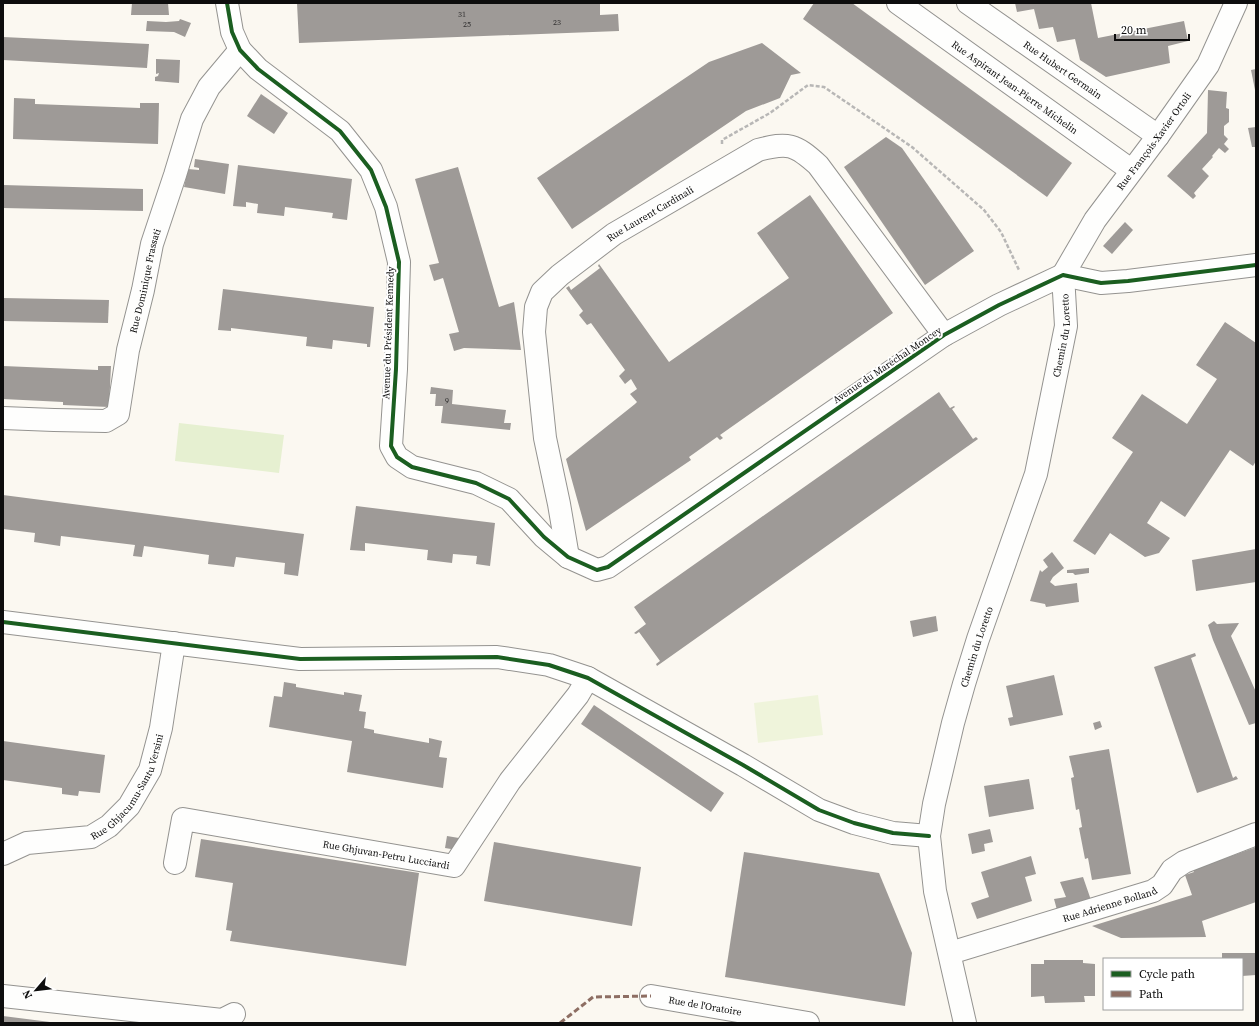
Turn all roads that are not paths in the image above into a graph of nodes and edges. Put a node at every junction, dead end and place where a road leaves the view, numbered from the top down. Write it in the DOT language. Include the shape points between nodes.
graph roads {
  1 [pos="227,3"];
  2 [pos="898,3"];
  3 [pos="968,3"];
  4 [pos="1236,3"];
  5 [pos="240,50"];
  6 [pos="1158,136"];
  7 [pos="1132,170"];
  8 [pos="1256,265"];
  9 [pos="1063,275"];
  10 [pos="944,335"];
  11 [pos="3,418"];
  12 [pos="568,557"];
  13 [pos="608,567"];
  14 [pos="3,622"];
  15 [pos="174,644"];
  16 [pos="588,678"];
  17 [pos="1256,834"];
  18 [pos="929,836"];
  19 [pos="3,854"];
  20 [pos="175,863"];
  21 [pos="950,953"];
  22 [pos="3,996"];
  23 [pos="651,996"];
  24 [pos="234,1014"];
  25 [pos="808,1023"];
  26 [pos="965,1023"];
  1 -- 5 [label="street, Avenue du Président Kennedy" via="232,32"];
  2 -- 7 [label="street, Rue Aspirant Jean-Pierre Michelin"];
  3 -- 6 [label="street, Rue Hubert Germain"];
  4 -- 6 [label="street, Rue François-Xavier Ortoli" via="1208,65"];
  5 -- 11 [label="street, Rue Dominique Frassati" via="209,87 192,119 152,244 128,350 118,414 106,421"];
  5 -- 12 [label="street, Avenue du Président Kennedy" via="258,69 340,131 371,170 386,207 399,262 391,446 397,457 412,467 476,483 509,499 544,537"];
  6 -- 7 [label="street, Rue François-Xavier Ortoli"];
  7 -- 9 [label="street, Rue François-Xavier Ortoli" via="1095,220"];
  8 -- 9 [label="street" via="1101,283"];
  9 -- 10 [label="street, Avenue du Maréchal Moncey" via="999,305"];
  9 -- 18 [label="street, Chemin du Loretto" via="1066,326 1036,474 978,639 952,723"];
  10 -- 12 [label="street, Rue Laurent Cardinali" via="818,165 804,152 791,146 777,145 758,150 614,234 560,275 542,292 536,307 534,332 545,438"];
  10 -- 13 [label="street, Avenue du Maréchal Moncey"];
  12 -- 13 [label="street, Avenue du Président Kennedy" via="597,570"];
  14 -- 15 [label="street"];
  15 -- 16 [label="street" via="300,659 497,658 549,665"];
  15 -- 19 [label="street, Rue Ghjacumu-Santu Versini" via="162,728 150,770 129,806 109,826 92,837 27,843"];
  16 -- 18 [label="street" via="820,810 854,823 893,833"];
  16 -- 20 [label="street, Rue Ghjuvan-Petru Lucciardi" via="578,695 510,781 454,866 183,819"];
  17 -- 21 [label="street, Rue Adrienne Bolland" via="1184,862 1172,870 1162,885 1153,891"];
  18 -- 21 [label="street, Chemin du Loretto" via="936,891"];
  21 -- 26 [label="street, Chemin du Loretto"];
  22 -- 24 [label="street" via="222,1020"];
  23 -- 25 [label="street, Rue de l'Oratoire"];
}
